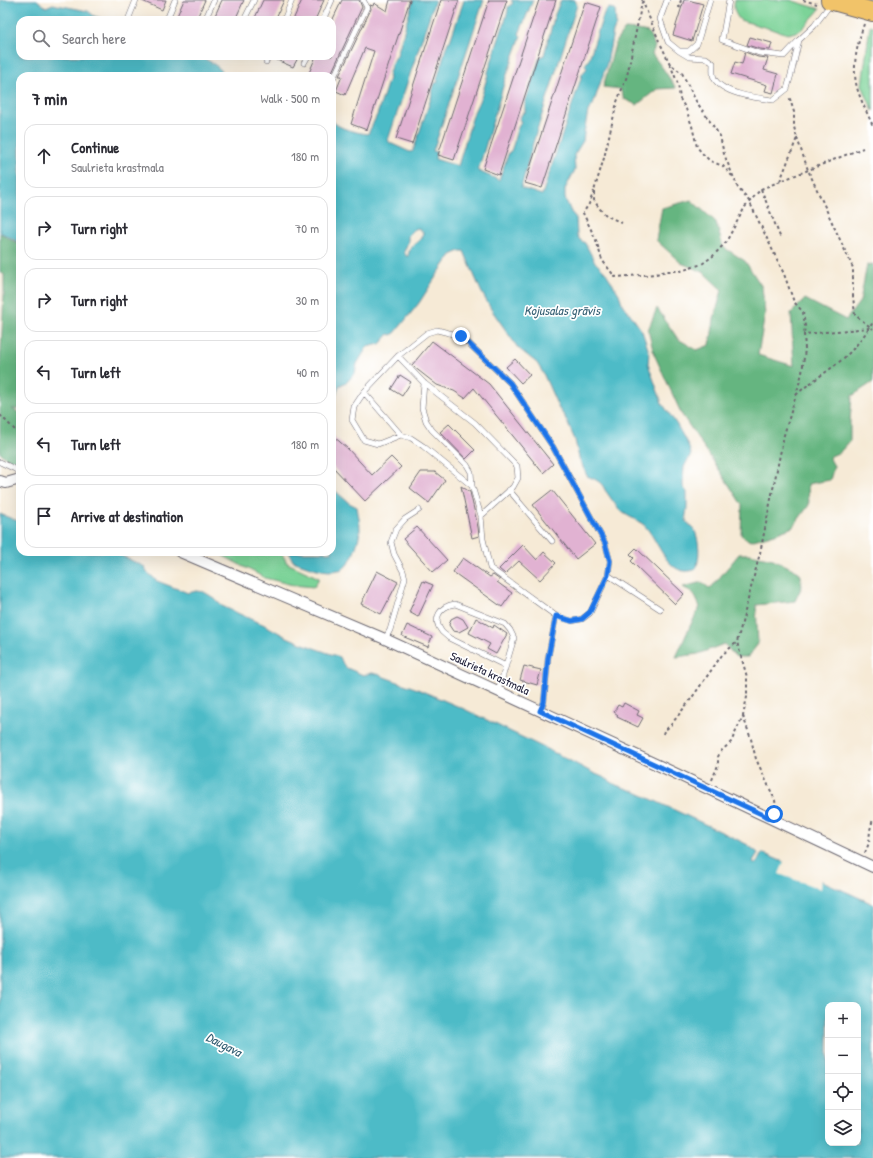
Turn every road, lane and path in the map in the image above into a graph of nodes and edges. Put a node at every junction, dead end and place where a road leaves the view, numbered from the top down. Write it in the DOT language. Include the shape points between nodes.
graph roads {
  1 [pos="136,0"];
  2 [pos="175,0"];
  3 [pos="214,0"];
  4 [pos="254,0"];
  5 [pos="292,0"];
  6 [pos="332,0"];
  7 [pos="363,0"];
  8 [pos="642,0"];
  9 [pos="667,0"];
  10 [pos="681,0"];
  11 [pos="710,0"];
  12 [pos="729,0"];
  13 [pos="832,1"];
  14 [pos="682,8"];
  15 [pos="871,12"];
  16 [pos="130,16"];
  17 [pos="168,16"];
  18 [pos="207,16"];
  19 [pos="246,16"];
  20 [pos="286,16"];
  21 [pos="325,16"];
  22 [pos="799,40"];
  23 [pos="679,51"];
  24 [pos="306,60"];
  25 [pos="304,63"];
  26 [pos="670,64"];
  27 [pos="336,73"];
  28 [pos="787,89"];
  29 [pos="873,126"];
  30 [pos="797,138"];
  31 [pos="863,148"];
  32 [pos="808,170"];
  33 [pos="732,177"];
  34 [pos="779,182"];
  35 [pos="761,189"];
  36 [pos="594,191"];
  37 [pos="749,201"];
  38 [pos="622,223"];
  39 [pos="781,239"];
  40 [pos="873,322"];
  41 [pos="870,328"];
  42 [pos="873,329"];
  43 [pos="804,334"];
  44 [pos="398,356"];
  45 [pos="424,384"];
  46 [pos="364,392"];
  47 [pos="796,395"];
  48 [pos="0,415"];
  49 [pos="16,432"];
  50 [pos="401,435"];
  51 [pos="0,462"];
  52 [pos="16,470"];
  53 [pos="16,480"];
  54 [pos="0,481"];
  55 [pos="472,486"];
  56 [pos="509,490"];
  57 [pos="419,510"];
  58 [pos="481,516"];
  59 [pos="552,541"];
  60 [pos="189,556"];
  61 [pos="608,575"];
  62 [pos="660,609"];
  63 [pos="556,616"];
  64 [pos="385,639"];
  65 [pos="737,642"];
  66 [pos="506,666"];
  67 [pos="497,691"];
  68 [pos="540,711"];
  69 [pos="743,716"];
  70 [pos="663,734"];
  71 [pos="708,789"];
  72 [pos="772,819"];
  73 [pos="873,819"];
  74 [pos="862,862"];
  75 [pos="873,867"];
  1 -- 16 [label="lane"];
  2 -- 17 [label="lane"];
  3 -- 18 [label="lane"];
  4 -- 19 [label="lane"];
  5 -- 20 [label="lane"];
  6 -- 21 [label="lane"];
  7 -- 27 [label="lane" via="367,7"];
  8 -- 26 [label="path"];
  8 -- 36 [label="path" via="627,76 617,102"];
  9 -- 23 [label="lane" via="660,19 668,42"];
  10 -- 14 [label="path" via="679,7"];
  11 -- 23 [label="lane" via="697,44 689,50"];
  12 -- 22 [label="lane" via="722,40 759,52 784,56"];
  13 -- 15 [label="highway"];
  13 -- 22 [label="lane" via="814,26"];
  15 -- 29 [label="path" via="859,39 855,59 856,84"];
  22 -- 28 [label="lane"];
  23 -- 28 [label="lane" via="688,56 706,58 713,63 713,77 720,86 745,96 773,100"];
  24 -- 25 [label="lane"];
  26 -- 33 [label="path" via="682,73 696,101 720,136"];
  26 -- 33 [label="path" via="697,147 710,161 723,166"];
  28 -- 30 [label="path" via="794,112"];
  30 -- 32 [label="path"];
  30 -- 34 [label="path"];
  31 -- 32 [label="path"];
  32 -- 34 [label="path"];
  32 -- 41 [label="path" via="853,268 855,315"];
  33 -- 37 [label="path"];
  34 -- 35 [label="path"];
  35 -- 37 [label="path"];
  35 -- 39 [label="path"];
  36 -- 37 [label="path" via="583,213 602,260 614,277 681,271 702,264 726,242"];
  36 -- 38 [label="path" via="594,200 599,208 607,216"];
  37 -- 43 [label="path" via="784,274 794,302 803,312"];
  40 -- 41 [label="path"];
  41 -- 42 [label="path"];
  41 -- 43 [label="path"];
  41 -- 47 [label="path" via="846,356"];
  43 -- 47 [label="path" via="802,373"];
  44 -- 45 [label="lane"];
  44 -- 46 [label="lane"];
  44 -- 61 [label="lane" via="427,332 437,330 461,336 510,383 553,447 605,543 610,561"];
  45 -- 55 [label="lane" via="422,408 426,421 467,465"];
  45 -- 56 [label="lane" via="475,423 518,466 518,478"];
  46 -- 50 [label="lane"];
  46 -- 50 [label="lane" via="354,407 352,420 364,440 378,444"];
  47 -- 65 [label="path" via="784,435 760,553"];
  48 -- 49 [label="path"];
  50 -- 55 [label="lane" via="423,446"];
  51 -- 52 [label="lane"];
  53 -- 54 [label="street" via="6,483"];
  55 -- 58 [label="lane"];
  56 -- 58 [label="lane"];
  56 -- 59 [label="lane"];
  57 -- 64 [label="lane" via="396,529 391,542 405,578"];
  58 -- 63 [label="lane" via="483,540 490,568"];
  60 -- 64 [label="street, Saulrieta krastmala"];
  61 -- 62 [label="lane"];
  61 -- 63 [label="lane" via="590,612 582,619 572,621"];
  63 -- 68 [label="lane" via="548,658 544,702"];
  64 -- 67 [label="street, Saulrieta krastmala"];
  65 -- 69 [label="path" via="747,677 748,697"];
  65 -- 70 [label="path" via="722,655"];
  66 -- 66 [label="lane" via="449,638 441,631 438,625 441,609 455,604 505,624 514,638"];
  66 -- 67 [label="lane"];
  67 -- 68 [label="street, Saulrieta krastmala"];
  68 -- 71 [label="street, Saulrieta krastmala"];
  69 -- 71 [label="path" via="731,742 720,752 718,765"];
  69 -- 72 [label="path" via="756,759 774,800 776,808"];
  71 -- 72 [label="street, Saulrieta krastmala"];
  72 -- 74 [label="street, Saulrieta krastmala"];
  73 -- 74 [label="path" via="869,843"];
  74 -- 75 [label="street, Saulrieta krastmala"];
}
